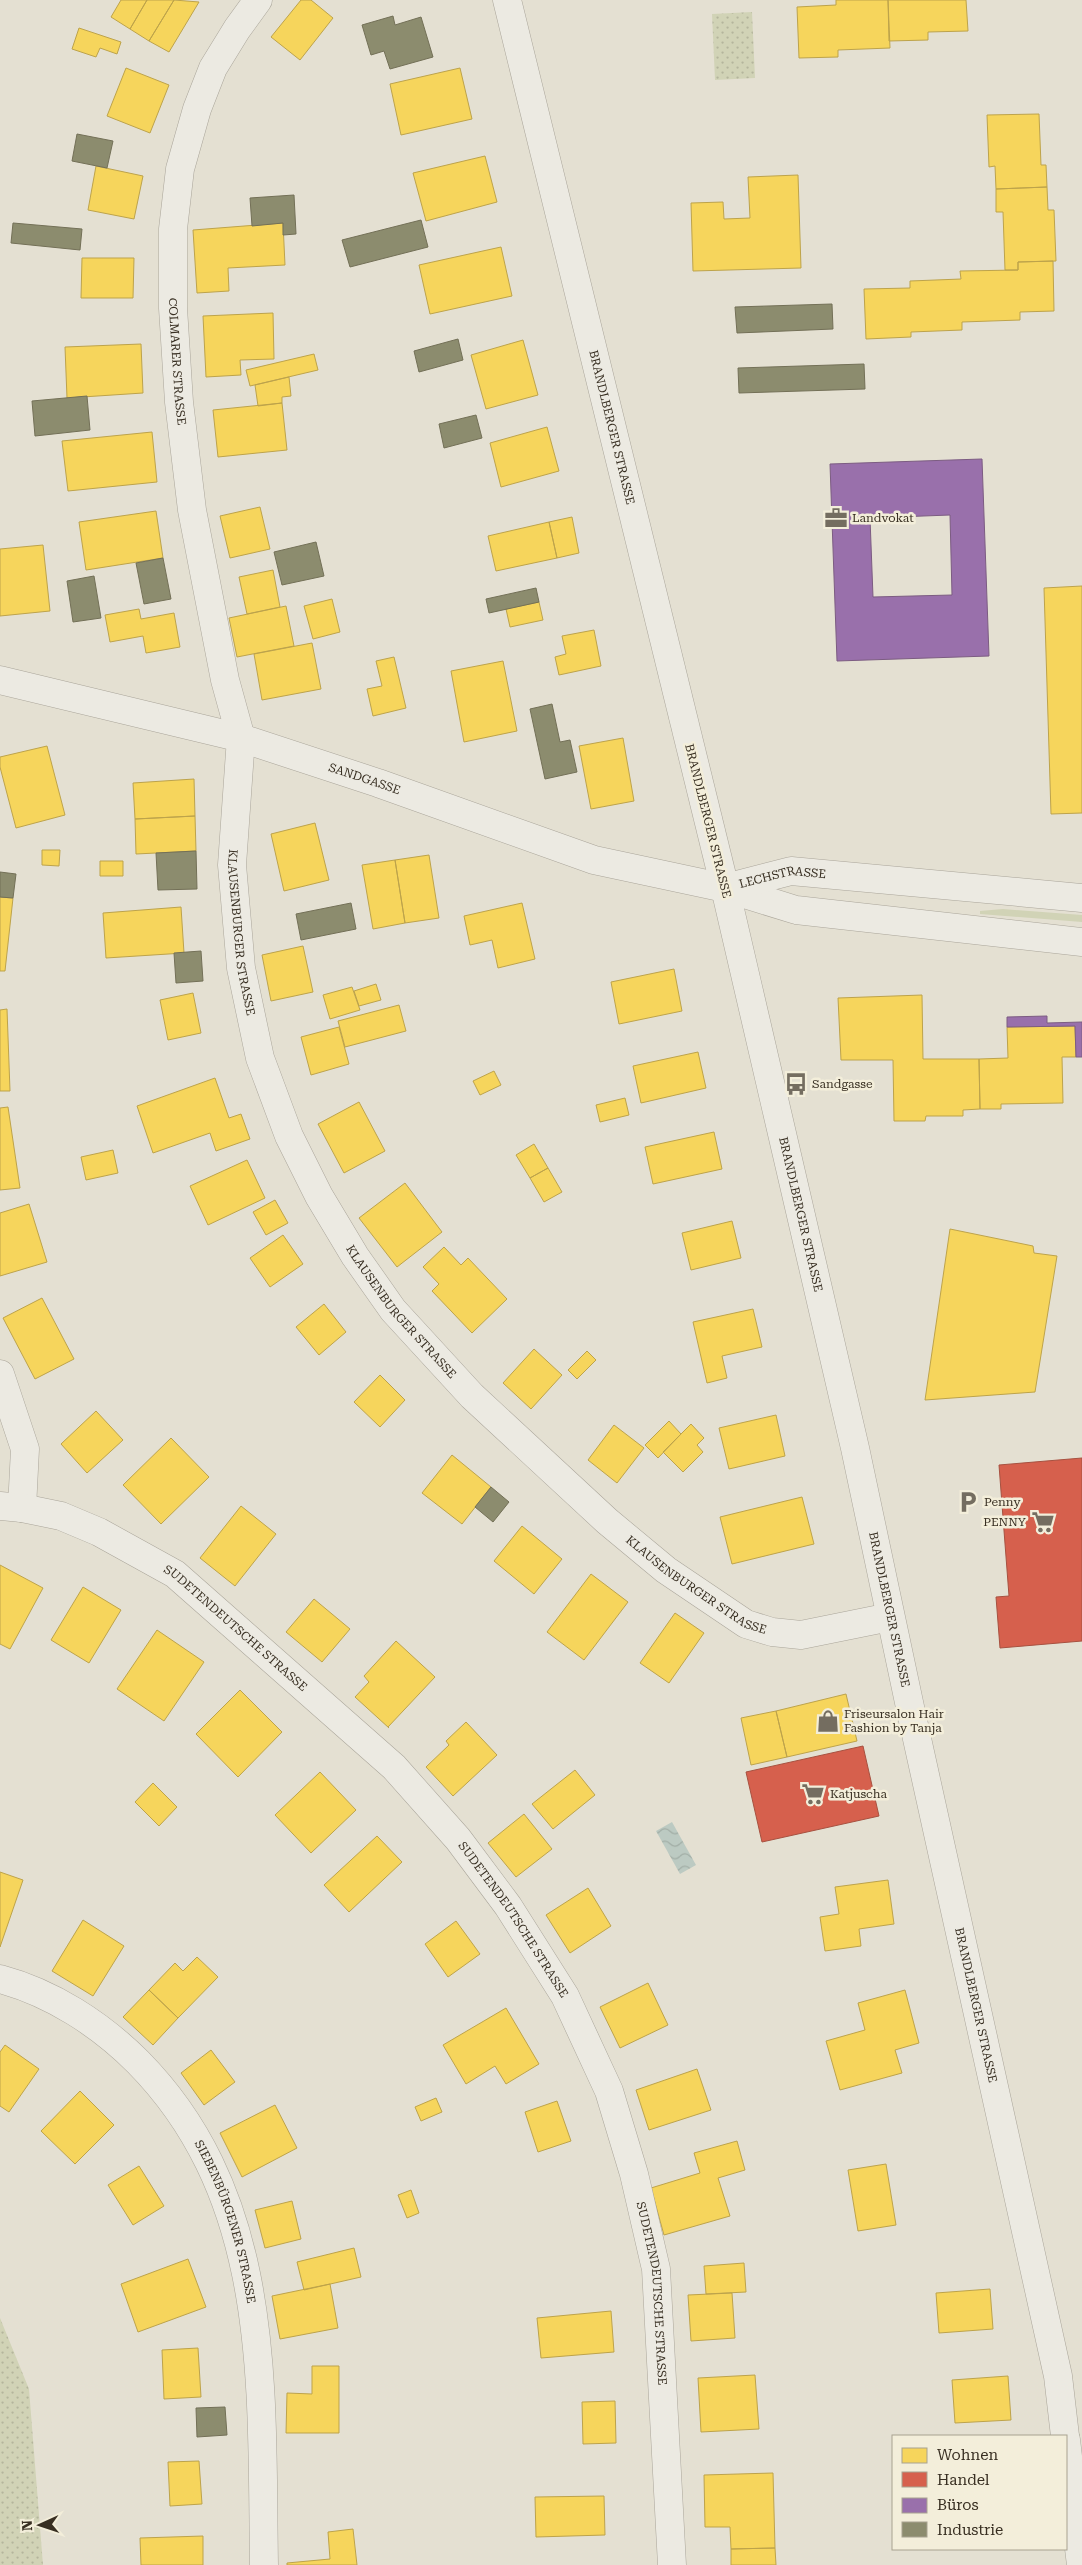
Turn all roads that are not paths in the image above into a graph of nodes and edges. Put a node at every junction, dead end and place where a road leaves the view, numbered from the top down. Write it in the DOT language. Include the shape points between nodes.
graph roads {
  1 [pos="258,0"];
  2 [pos="507,0"];
  3 [pos="0,680"];
  4 [pos="241,738"];
  5 [pos="725,888"];
  6 [pos="1082,898"];
  7 [pos="1082,942"];
  8 [pos="0,1374"];
  9 [pos="11,1507"];
  10 [pos="890,1617"];
  11 [pos="0,1979"];
  12 [pos="1066,2435"];
  13 [pos="1067,2446"];
  14 [pos="264,2565"];
  15 [pos="672,2565"];
  16 [pos="1081,2565"];
  1 -- 4 [label="street, COLMARER STRASSE" via="213,68 197,109 180,169 172,229 176,364 192,510 225,680"];
  2 -- 5 [label="street, BRANDLBERGER STRASSE"];
  3 -- 4 [label="street, SANDGASSE"];
  4 -- 5 [label="street, SANDGASSE" via="594,860"];
  4 -- 10 [label="street, KLAUSENBURGER STRASSE" via="232,865 241,968 260,1058 289,1136 319,1196 355,1256 394,1310 472,1396 607,1521 666,1570 746,1624 772,1632 801,1635"];
  5 -- 6 [label="street, LECHSTRASSE" via="790,871"];
  5 -- 7 [label="street, LECHSTRASSE" via="796,910"];
  5 -- 10 [label="street, BRANDLBERGER STRASSE" via="853,1438"];
  8 -- 9 [label="street" via="25,1450"];
  9 -- 15 [label="street, SUDETENDEUTSCHE STRASSE" via="76,1522 176,1574 394,1767 458,1839 508,1906 566,1996 609,2091 634,2174 656,2269"];
  10 -- 12 [label="street, BRANDLBERGER STRASSE" via="1058,2376"];
  11 -- 14 [label="street, SIEBENBÜRGENER STRASSE" via="61,2003 114,2039 158,2082 221,2185 239,2242 251,2296 260,2370"];
  13 -- 16 [label="street, BRANDLBERGER STRASSE"];
}
